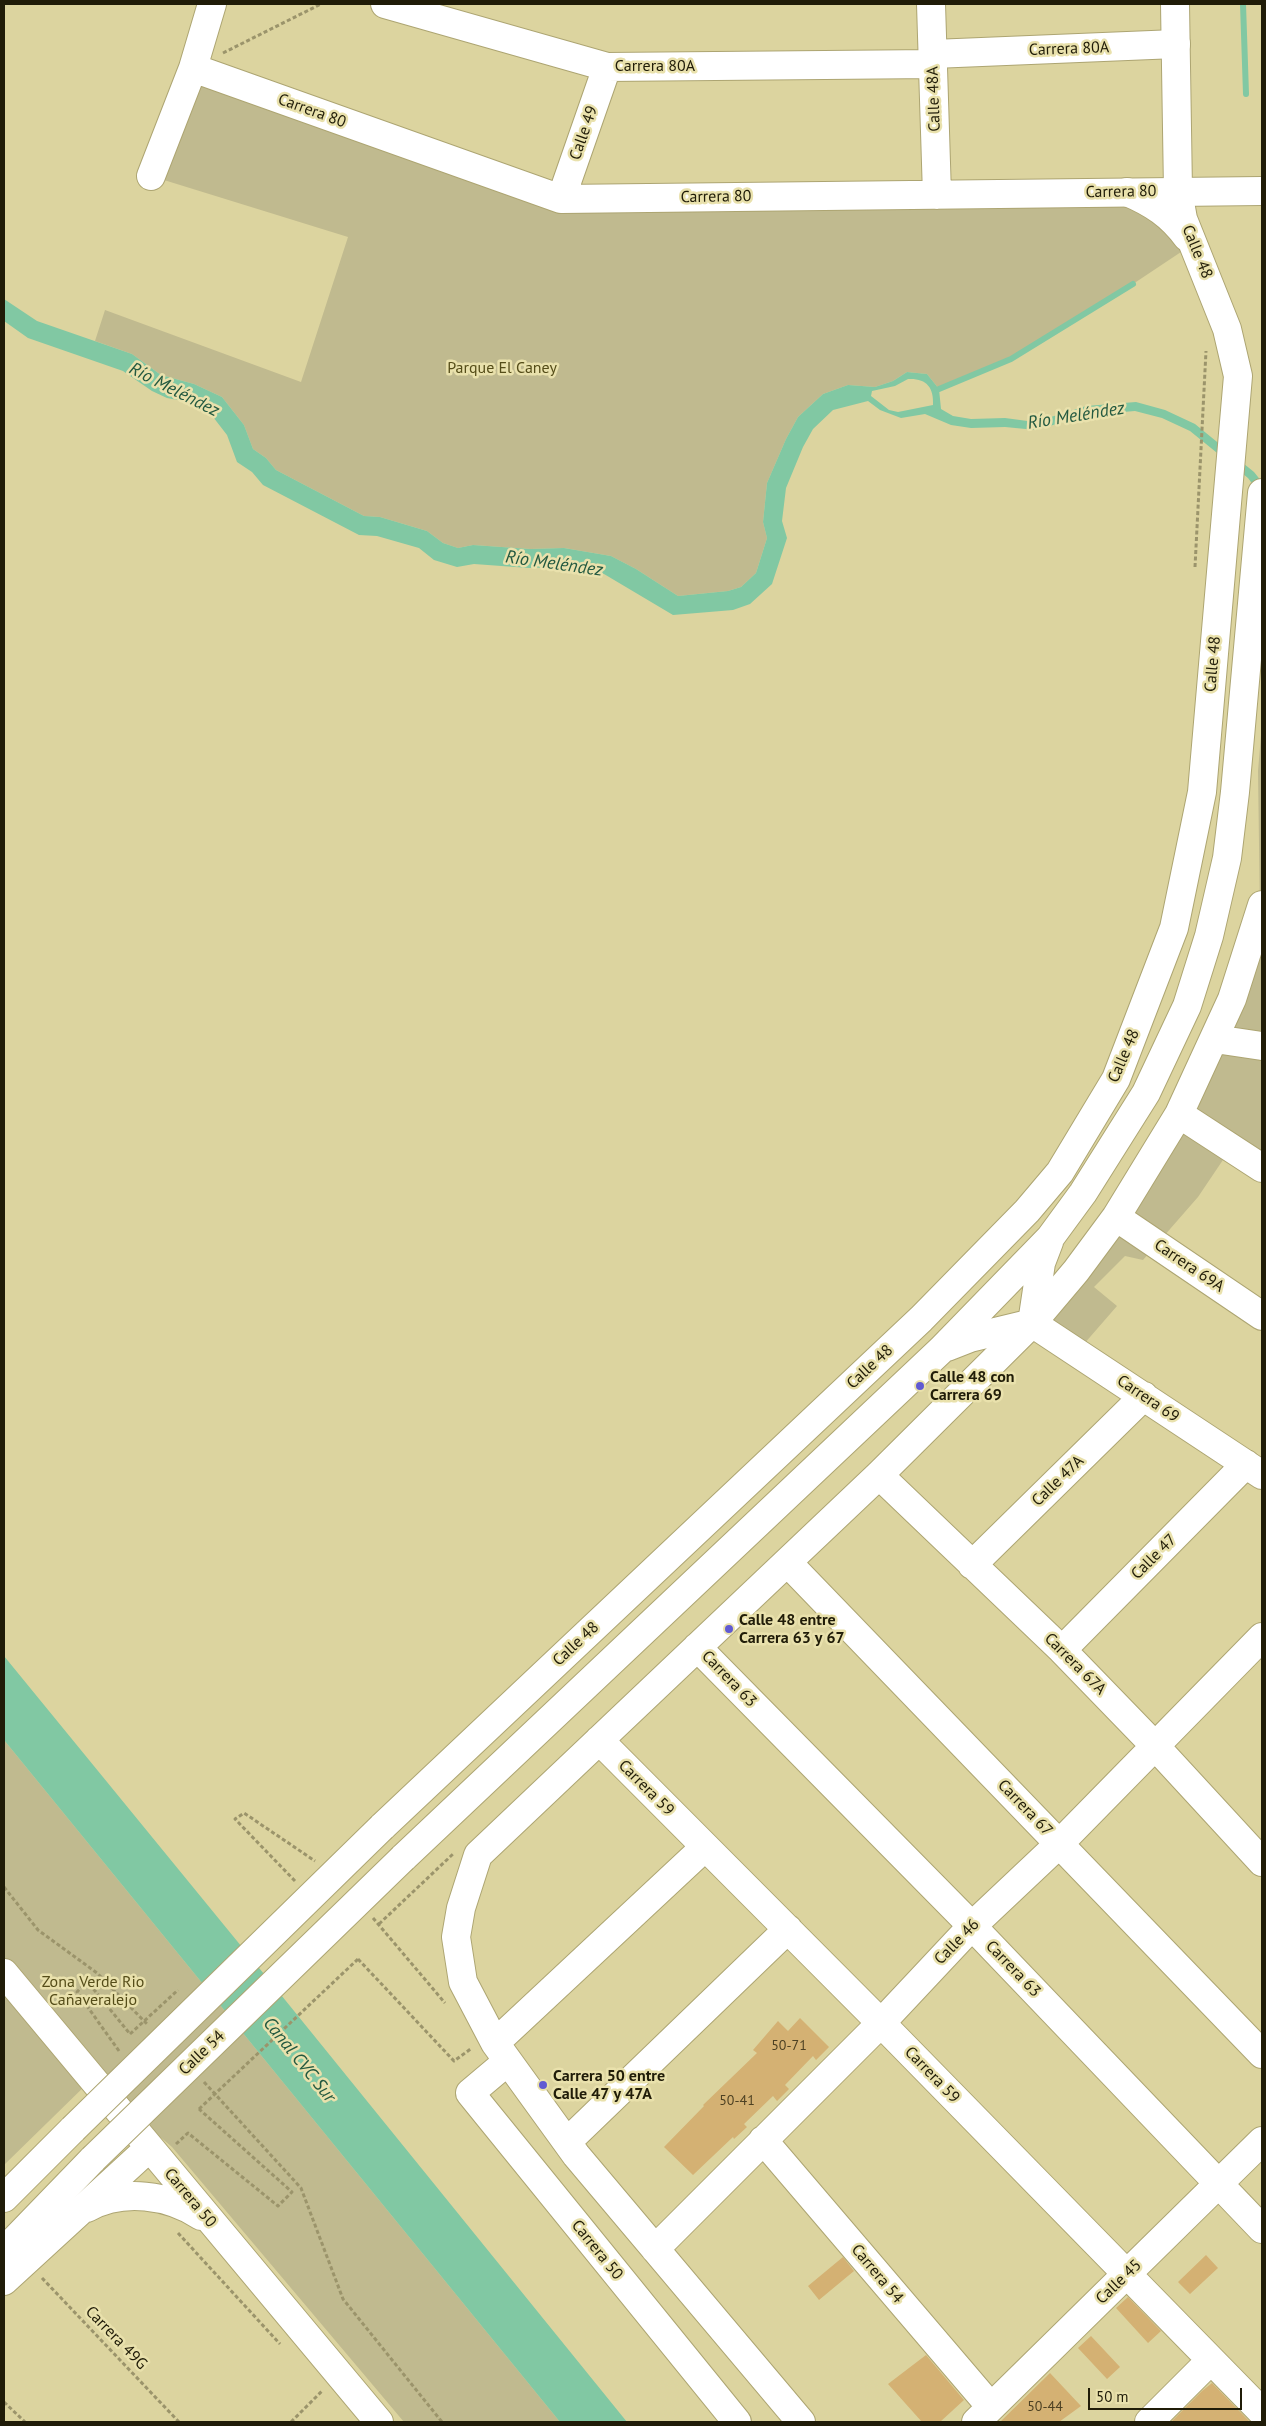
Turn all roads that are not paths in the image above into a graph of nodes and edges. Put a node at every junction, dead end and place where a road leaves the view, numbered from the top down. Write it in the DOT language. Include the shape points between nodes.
graph roads {
  1 [pos="212,4"];
  2 [pos="386,4"];
  3 [pos="930,4"];
  4 [pos="1175,4"];
  5 [pos="1176,44"];
  6 [pos="933,59"];
  7 [pos="607,67"];
  8 [pos="193,68"];
  9 [pos="151,176"];
  10 [pos="1262,190"];
  11 [pos="1178,191"];
  12 [pos="1127,192"];
  13 [pos="937,195"];
  14 [pos="561,199"];
  15 [pos="1193,244"];
  16 [pos="1262,492"];
  17 [pos="1261,913"];
  18 [pos="1215,1039"];
  19 [pos="1262,1046"];
  20 [pos="1179,1114"];
  21 [pos="1262,1168"];
  22 [pos="1116,1217"];
  23 [pos="1050,1238"];
  24 [pos="1262,1316"];
  25 [pos="1032,1323"];
  26 [pos="941,1350"];
  27 [pos="1144,1396"];
  28 [pos="1254,1470"];
  29 [pos="879,1475"];
  30 [pos="787,1562"];
  31 [pos="972,1565"];
  32 [pos="1262,1637"];
  33 [pos="697,1647"];
  34 [pos="1062,1650"];
  35 [pos="599,1740"];
  36 [pos="1156,1747"];
  37 [pos="1059,1844"];
  38 [pos="705,1847"];
  39 [pos="403,1858"];
  40 [pos="1262,1862"];
  41 [pos="972,1926"];
  42 [pos="788,1929"];
  43 [pos="4,1973"];
  44 [pos="881,2023"];
  45 [pos="498,2046"];
  46 [pos="1262,2054"];
  47 [pos="763,2140"];
  48 [pos="1262,2141"];
  49 [pos="567,2142"];
  50 [pos="153,2154"];
  51 [pos="1219,2184"];
  52 [pos="4,2198"];
  53 [pos="72,2217"];
  54 [pos="210,2223"];
  55 [pos="1262,2229"];
  56 [pos="655,2249"];
  57 [pos="4,2251"];
  58 [pos="1126,2274"];
  59 [pos="4,2280"];
  60 [pos="1210,2360"];
  61 [pos="1262,2412"];
  62 [pos="983,2415"];
  63 [pos="379,2422"];
  64 [pos="737,2422"];
  65 [pos="801,2422"];
  66 [pos="1148,2422"];
  1 -- 8 [label="street"];
  2 -- 7 [label="street, Carrera 80A"];
  3 -- 6 [label="street, Calle 48A"];
  4 -- 5 [label="street, Calle 48"];
  5 -- 6 [label="street, Carrera 80A"];
  5 -- 11 [label="street, Calle 48"];
  6 -- 7 [label="street, Carrera 80A"];
  6 -- 13 [label="street, Calle 48A"];
  7 -- 14 [label="street, Calle 49"];
  8 -- 9 [label="street"];
  8 -- 14 [label="street, Carrera 80"];
  10 -- 11 [label="street, Carrera 80"];
  11 -- 12 [label="street, Carrera 80"];
  11 -- 15 [label="street, Calle 48"];
  12 -- 13 [label="street, Carrera 80"];
  12 -- 15 [label="street" via="1149,201 1174,219"];
  13 -- 14 [label="street, Carrera 80"];
  15 -- 52 [label="street, Calle 48, bridge" via="1227,329 1238,376 1200,801 1174,928 1116,1079 1060,1172 1028,1211 921,1319 382,1827"];
  16 -- 23 [label="street, Calle 48" via="1227,858 1208,936 1187,1006 1146,1093 1083,1193"];
  17 -- 18 [label="street"];
  18 -- 19 [label="street"];
  18 -- 20 [label="street"];
  20 -- 21 [label="street"];
  20 -- 22 [label="street"];
  22 -- 24 [label="street, Carrera 69A"];
  22 -- 25 [label="street"];
  23 -- 25 [label="street" via="1041,1264"];
  23 -- 26 [label="street, Calle 48"];
  25 -- 26 [label="street" via="970,1338"];
  25 -- 27 [label="street, Carrera 69"];
  25 -- 29 [label="street"];
  26 -- 39 [label="street, Calle 48"];
  27 -- 28 [label="street, Carrera 69"];
  27 -- 31 [label="street, Calle 47A"];
  28 -- 34 [label="street, Calle 47"];
  29 -- 30 [label="street"];
  29 -- 31 [label="street, Carrera 67A"];
  30 -- 33 [label="street"];
  30 -- 37 [label="street, Carrera 67"];
  31 -- 34 [label="street, Carrera 67A"];
  32 -- 36 [label="street, Calle 46"];
  33 -- 35 [label="street"];
  33 -- 41 [label="street, Carrera 63"];
  34 -- 36 [label="street, Carrera 67A"];
  35 -- 38 [label="street, Carrera 59"];
  35 -- 45 [label="street" via="478,1855 461,1908 456,1937 463,1982"];
  36 -- 37 [label="street, Calle 46"];
  36 -- 40 [label="street, Carrera 67A"];
  37 -- 41 [label="street, Calle 46"];
  37 -- 46 [label="street, Carrera 67"];
  38 -- 42 [label="street, Carrera 59"];
  38 -- 45 [label="street"];
  39 -- 57 [label="street, Calle 54, bridge" via="93,2159"];
  41 -- 44 [label="street, Calle 46"];
  41 -- 51 [label="street, Carrera 63"];
  42 -- 44 [label="street, Carrera 59"];
  42 -- 49 [label="street"];
  43 -- 50 [label="street, Carrera 50"];
  44 -- 47 [label="street, Calle 46"];
  44 -- 58 [label="street, Carrera 59"];
  45 -- 49 [label="street"];
  45 -- 64 [label="street, Carrera 50" via="470,2093"];
  47 -- 56 [label="street, Calle 46"];
  47 -- 62 [label="street, Carrera 54"];
  48 -- 51 [label="street, Calle 45"];
  49 -- 56 [label="street"];
  50 -- 53 [label="street"];
  50 -- 54 [label="street, Carrera 50"];
  51 -- 55 [label="street, Carrera 63"];
  51 -- 58 [label="street, Calle 45"];
  53 -- 54 [label="street" via="92,2205 115,2198 139,2196 165,2200 189,2209"];
  53 -- 59 [label="street"];
  54 -- 63 [label="street, Carrera 50"];
  56 -- 65 [label="street"];
  58 -- 60 [label="street, Carrera 59"];
  58 -- 62 [label="street, Calle 45"];
  60 -- 61 [label="street, Carrera 59"];
  60 -- 66 [label="street"];
}
